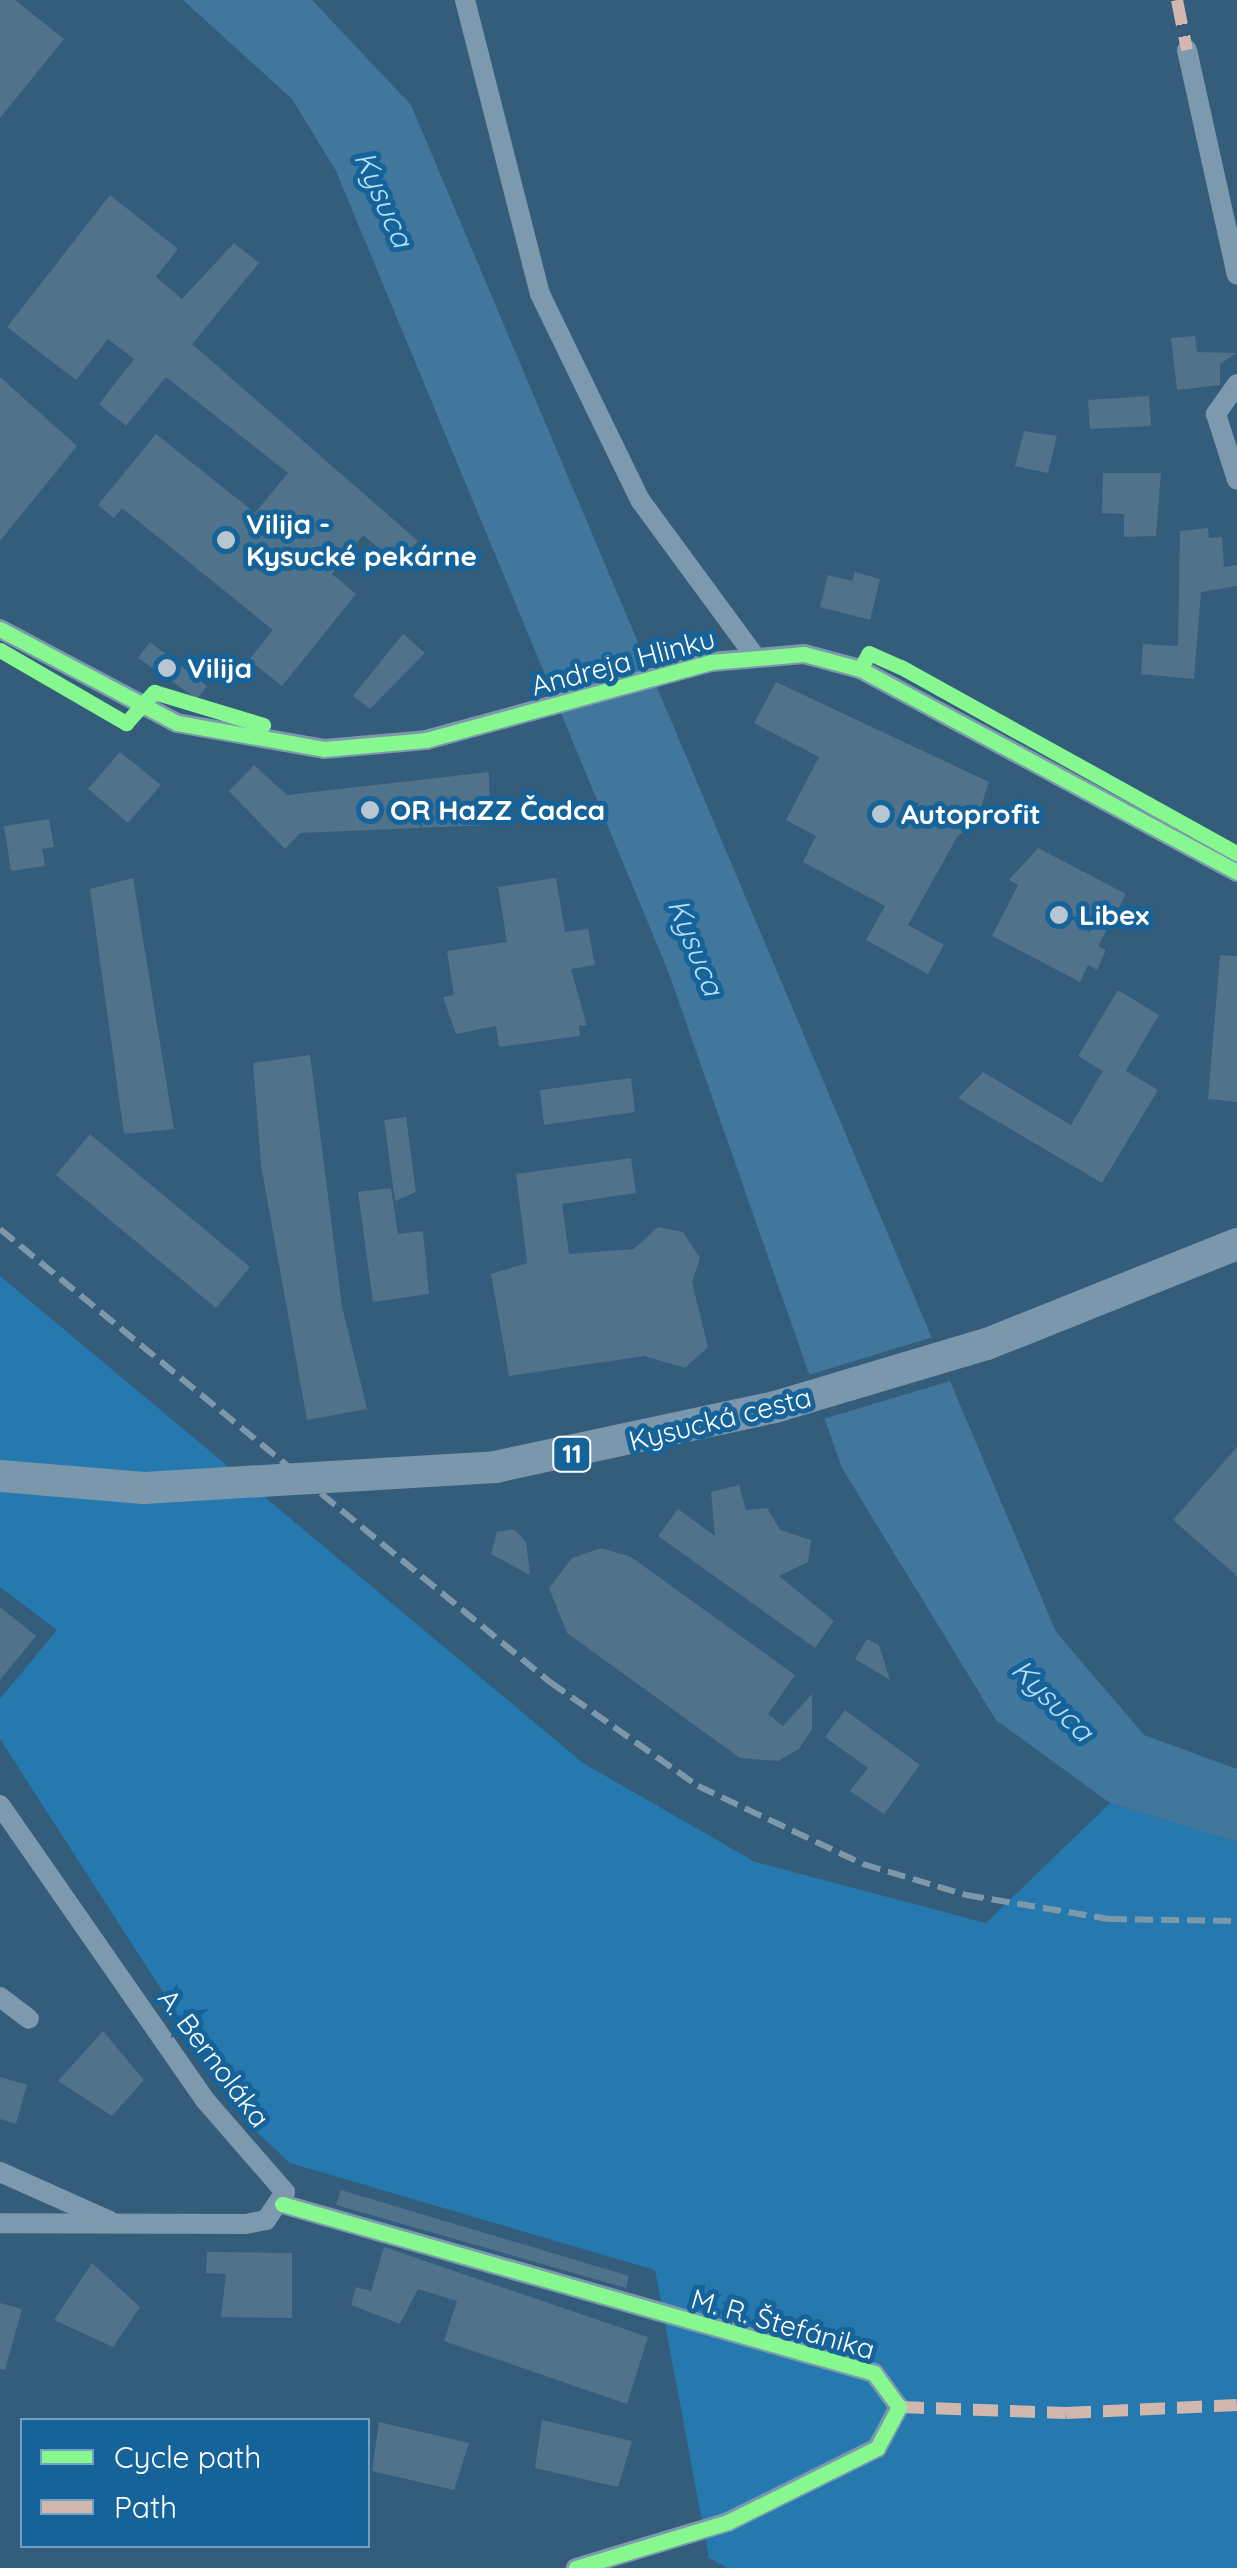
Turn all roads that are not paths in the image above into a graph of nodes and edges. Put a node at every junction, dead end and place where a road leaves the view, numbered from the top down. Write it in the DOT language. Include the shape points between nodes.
graph roads {
  1 [pos="465,0"];
  2 [pos="1188,50"];
  3 [pos="1237,275"];
  4 [pos="1237,384"];
  5 [pos="1237,480"];
  6 [pos="0,628"];
  7 [pos="753,654"];
  8 [pos="1237,872"];
  9 [pos="1237,1244"];
  10 [pos="0,1476"];
  11 [pos="0,1805"];
  12 [pos="0,1996"];
  13 [pos="29,2018"];
  14 [pos="0,2172"];
  15 [pos="282,2204"];
  16 [pos="0,2223"];
  17 [pos="121,2226"];
  18 [pos="576,2568"];
  1 -- 7 [label="street" via="540,294 640,500"];
  2 -- 3 [label="street"];
  4 -- 5 [label="street" via="1216,414"];
  6 -- 7 [label="street, Andreja Hlinku" via="139,709 258,742 392,745"];
  7 -- 8 [label="street, Andreja Hlinku" via="860,668"];
  9 -- 10 [label="main road, Kysucká cesta / 11, bridge" via="987,1344 740,1416 512,1464 396,1480 144,1488"];
  11 -- 15 [label="street, A. Bernoláka" via="205,2100 285,2192"];
  12 -- 13 [label="street"];
  14 -- 17 [label="street"];
  15 -- 17 [label="street" via="246,2224"];
  15 -- 18 [label="street, M. R. Štefánika" via="874,2373 899,2407 877,2448 728,2522"];
  16 -- 17 [label="street"];
}
